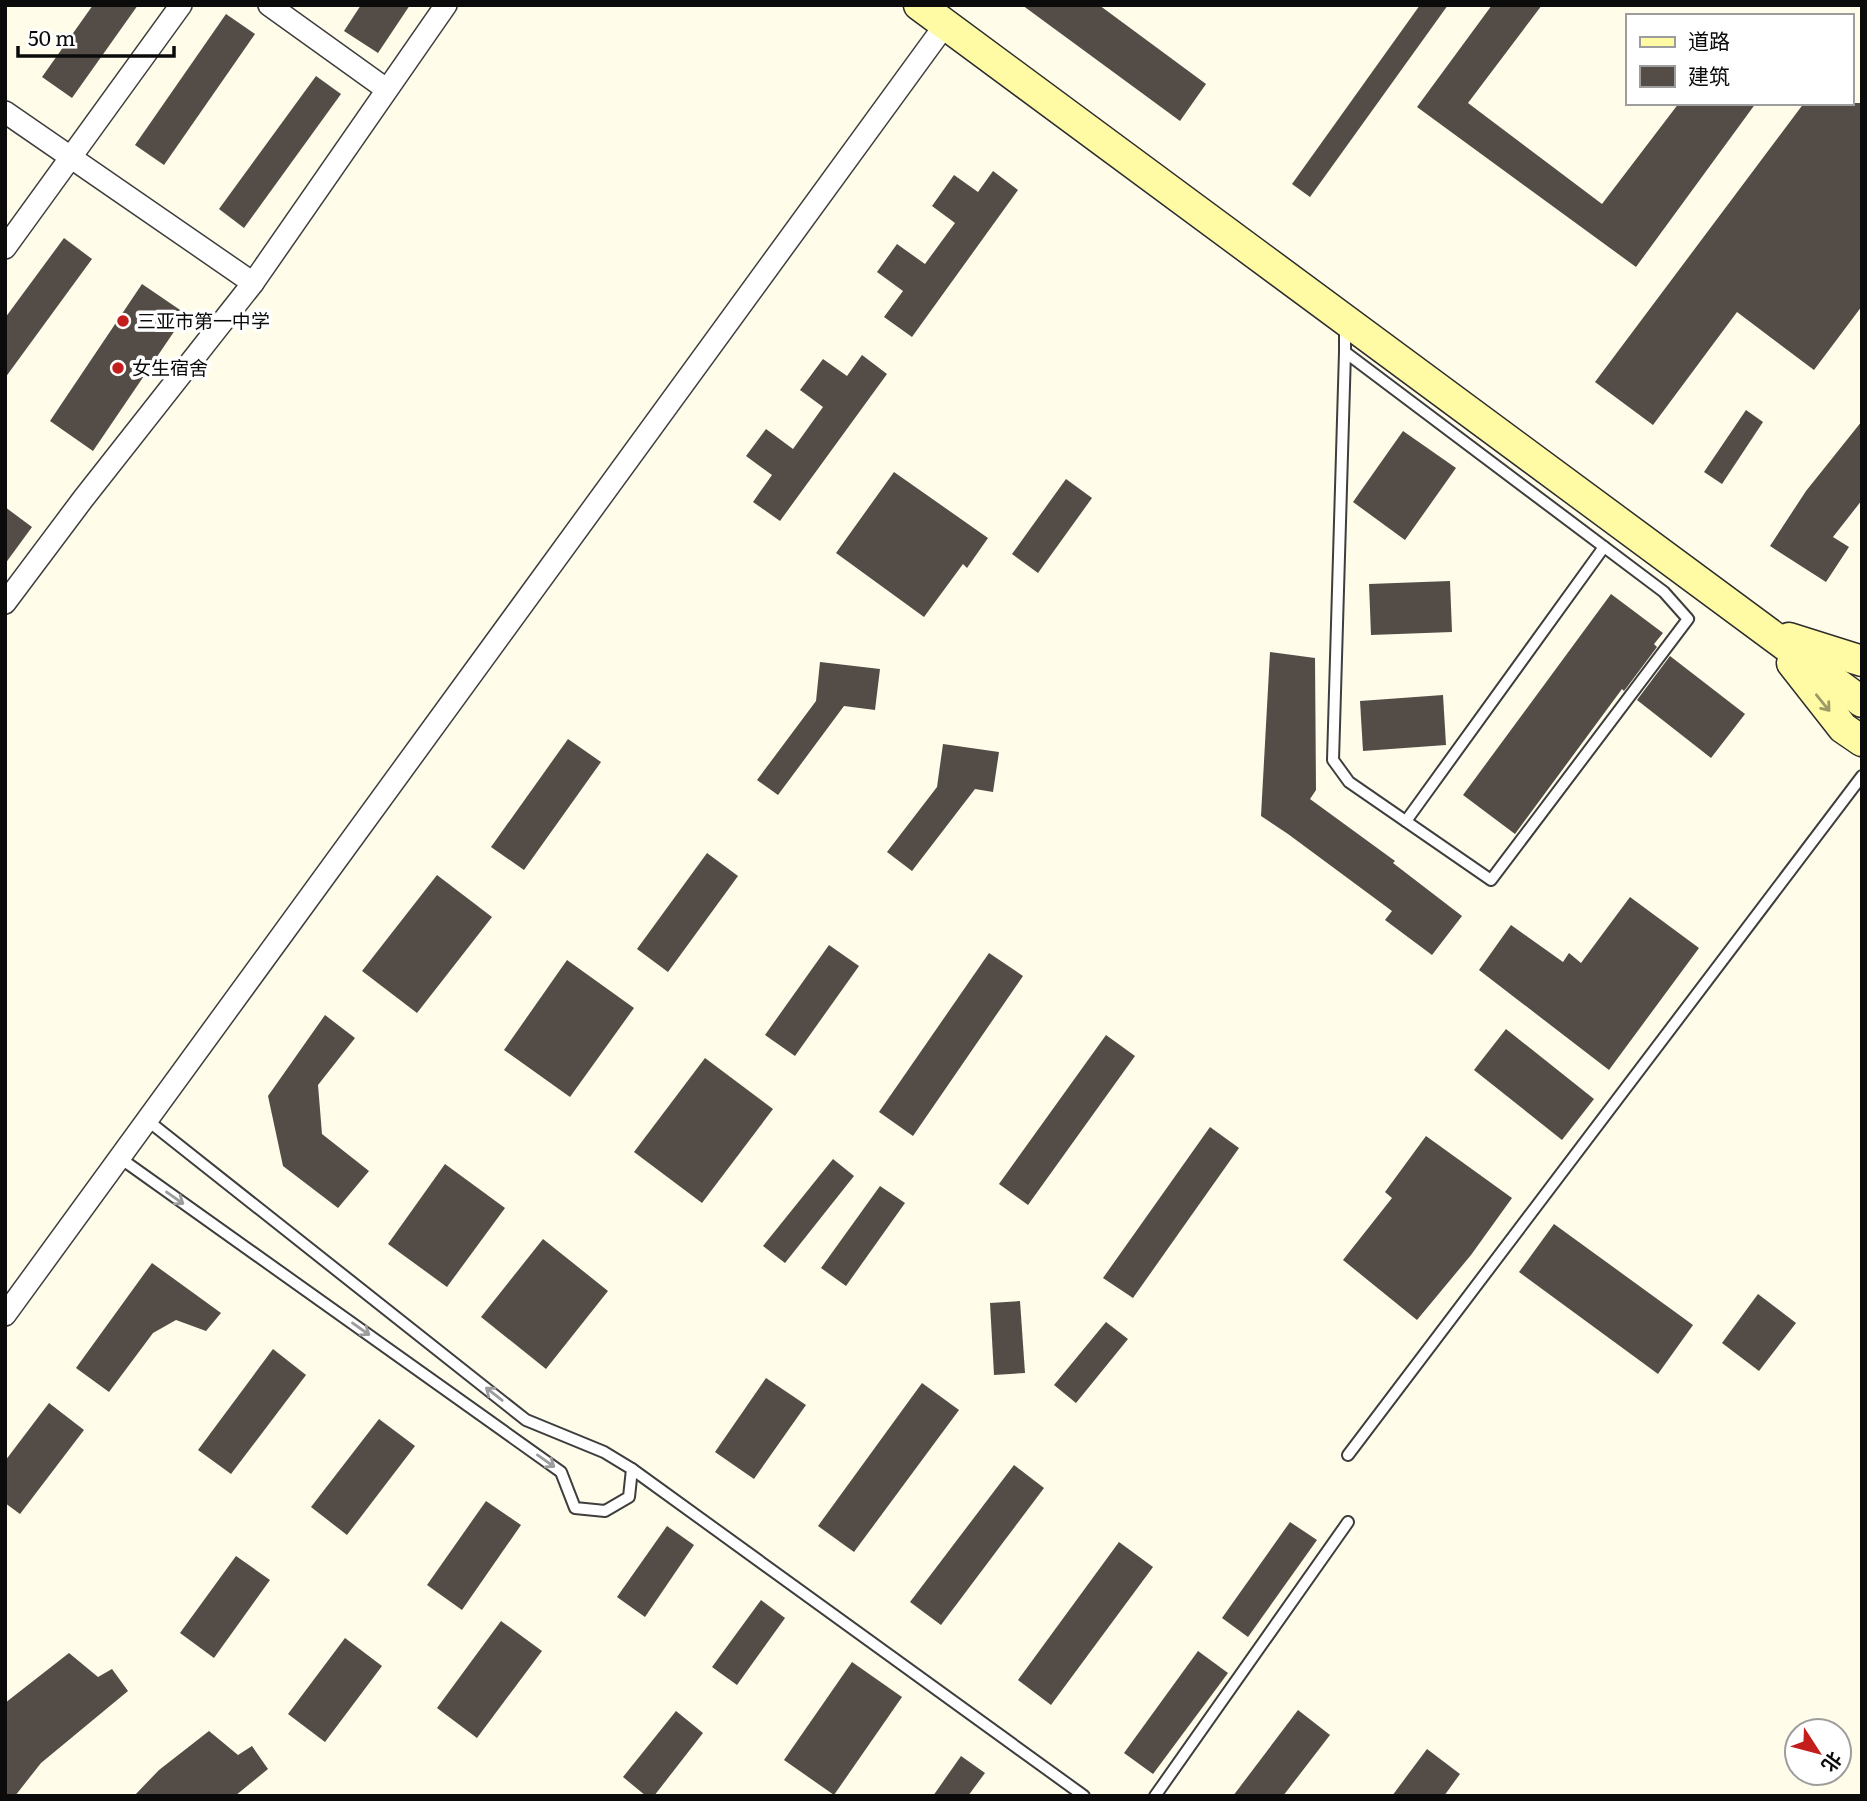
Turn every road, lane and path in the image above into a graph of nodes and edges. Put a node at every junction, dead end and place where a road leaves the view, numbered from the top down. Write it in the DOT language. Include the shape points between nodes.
graph roads {
  1 [pos="181,5"];
  2 [pos="269,5"];
  3 [pos="446,5"];
  4 [pos="919,5"];
  5 [pos="945,25"];
  6 [pos="386,89"];
  7 [pos="5,112"];
  8 [pos="72,158"];
  9 [pos="5,248"];
  10 [pos="253,283"];
  11 [pos="1346,320"];
  12 [pos="1345,352"];
  13 [pos="1604,547"];
  14 [pos="5,603"];
  15 [pos="1765,630"];
  16 [pos="1862,661"];
  17 [pos="1862,702"];
  18 [pos="1862,741"];
  19 [pos="1862,776"];
  20 [pos="1406,821"];
  21 [pos="147,1120"];
  22 [pos="120,1158"];
  23 [pos="5,1315"];
  24 [pos="1348,1455"];
  25 [pos="632,1469"];
  26 [pos="1348,1522"];
  27 [pos="1084,1796"];
  28 [pos="1155,1796"];
  1 -- 8 [label="street"];
  2 -- 6 [label="street"];
  3 -- 6 [label="street"];
  4 -- 5 [label="street"];
  5 -- 11 [label="street"];
  5 -- 21 [label="street"];
  6 -- 10 [label="street"];
  7 -- 8 [label="street"];
  8 -- 9 [label="street"];
  8 -- 10 [label="street"];
  10 -- 14 [label="street"];
  11 -- 12 [label="lane"];
  11 -- 15 [label="street"];
  12 -- 13 [label="lane"];
  12 -- 20 [label="lane" via="1333,760 1349,782"];
  13 -- 20 [label="lane"];
  13 -- 20 [label="lane" via="1664,592 1688,619 1490,880"];
  15 -- 16 [label="street"];
  15 -- 17 [label="street"];
  15 -- 18 [label="street, one-way" via="1843,727"];
  19 -- 24 [label="lane"];
  21 -- 22 [label="street"];
  25 -- 21 [label="lane, one-way" via="604,1452 526,1420"];
  22 -- 23 [label="street"];
  22 -- 25 [label="lane, one-way" via="561,1472 575,1508 605,1511 629,1496"];
  25 -- 27 [label="lane"];
  26 -- 28 [label="lane"];
}
